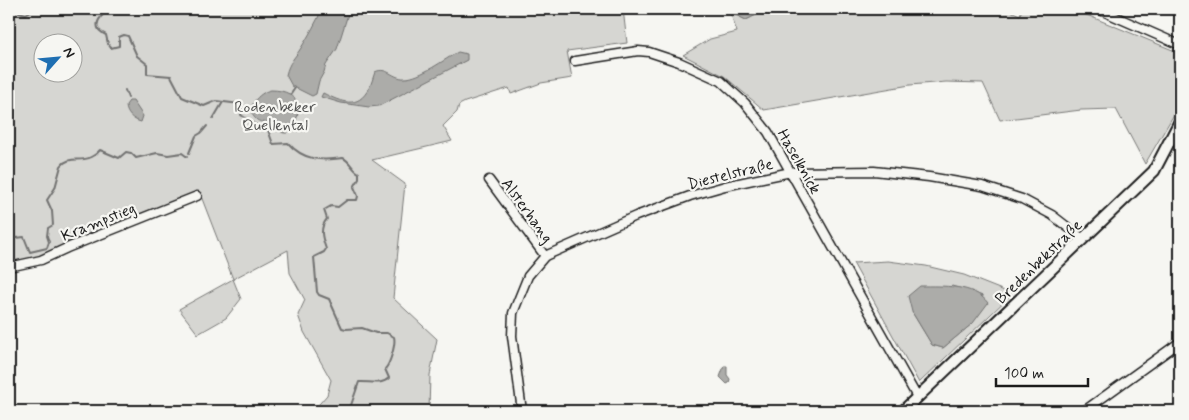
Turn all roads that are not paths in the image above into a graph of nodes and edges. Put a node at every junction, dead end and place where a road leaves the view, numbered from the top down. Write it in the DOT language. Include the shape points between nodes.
graph roads {
  1 [pos="1098,9"];
  2 [pos="1180,45"];
  3 [pos="575,61"];
  4 [pos="1180,121"];
  5 [pos="791,172"];
  6 [pos="489,180"];
  7 [pos="197,196"];
  8 [pos="1083,239"];
  9 [pos="545,256"];
  10 [pos="9,267"];
  11 [pos="1180,342"];
  12 [pos="917,396"];
  13 [pos="521,411"];
  14 [pos="903,411"];
  15 [pos="1084,411"];
  1 -- 2 [label="street"];
  3 -- 5 [label="street, Haselknick" via="649,52 680,62 721,82 745,102 768,132"];
  4 -- 8 [label="street, Bredenbekstraße" via="1154,171"];
  5 -- 8 [label="street, Diestelstraße" via="874,171 929,176 982,186 1025,201 1052,215"];
  5 -- 9 [label="street, Diestelstraße" via="690,196"];
  5 -- 12 [label="street, Haselknick"];
  6 -- 9 [label="street, Alsterhang"];
  7 -- 10 [label="street, Krampstieg" via="50,256"];
  8 -- 12 [label="street, Bredenbekstraße"];
  9 -- 13 [label="street, Diestelstraße" via="528,276 513,313 512,336"];
  11 -- 15 [label="street"];
  12 -- 14 [label="street, Bredenbekstraße"];
}
